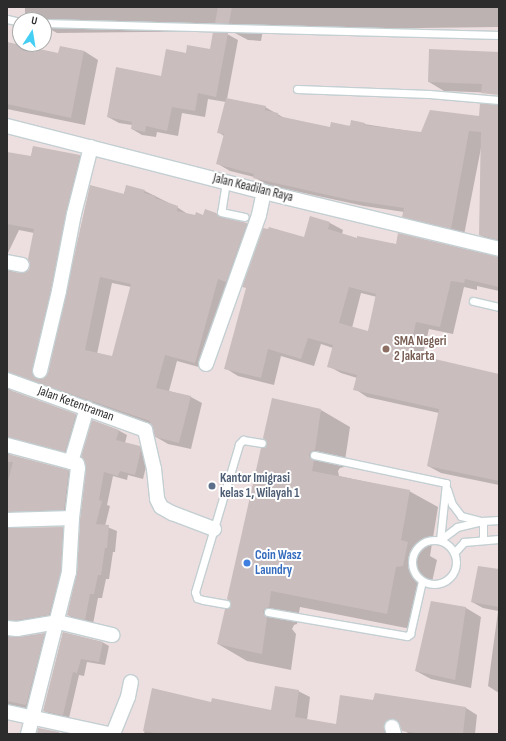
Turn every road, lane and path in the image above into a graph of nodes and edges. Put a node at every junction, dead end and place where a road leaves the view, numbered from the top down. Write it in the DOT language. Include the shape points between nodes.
graph roads {
  1 [pos="52,23"];
  2 [pos="499,35"];
  3 [pos="298,90"];
  4 [pos="499,100"];
  5 [pos="7,126"];
  6 [pos="91,147"];
  7 [pos="226,182"];
  8 [pos="264,192"];
  9 [pos="244,217"];
  10 [pos="499,249"];
  11 [pos="7,262"];
  12 [pos="22,266"];
  13 [pos="473,301"];
  14 [pos="499,307"];
  15 [pos="206,364"];
  16 [pos="40,371"];
  17 [pos="7,380"];
  18 [pos="87,408"];
  19 [pos="262,443"];
  20 [pos="7,445"];
  21 [pos="314,455"];
  22 [pos="71,462"];
  23 [pos="447,486"];
  24 [pos="72,518"];
  25 [pos="7,520"];
  26 [pos="499,520"];
  27 [pos="483,521"];
  28 [pos="214,529"];
  29 [pos="483,539"];
  30 [pos="499,539"];
  31 [pos="440,540"];
  32 [pos="454,553"];
  33 [pos="422,581"];
  34 [pos="226,604"];
  35 [pos="268,612"];
  36 [pos="58,622"];
  37 [pos="7,628"];
  38 [pos="112,635"];
  39 [pos="131,682"];
  40 [pos="7,712"];
  41 [pos="33,717"];
  42 [pos="28,734"];
  43 [pos="108,734"];
  44 [pos="113,734"];
  1 -- 2 [label="lane"];
  3 -- 4 [label="lane" via="429,94"];
  5 -- 6 [label="street, Jalan Keadilan Raya"];
  6 -- 7 [label="street, Jalan Keadilan Raya"];
  6 -- 16 [label="street"];
  7 -- 8 [label="street, Jalan Keadilan Raya"];
  7 -- 9 [label="lane" via="221,212"];
  8 -- 10 [label="street, Jalan Keadilan Raya"];
  8 -- 15 [label="street" via="259,215"];
  11 -- 12 [label="street"];
  13 -- 14 [label="lane"];
  17 -- 18 [label="street, Jalan Ketentraman"];
  18 -- 22 [label="street"];
  18 -- 28 [label="street, Jalan Ketentraman" via="145,430 154,469 157,499 161,507"];
  19 -- 28 [label="lane" via="243,440 238,444"];
  20 -- 22 [label="street"];
  21 -- 23 [label="lane" via="444,482"];
  22 -- 24 [label="street" via="77,464 78,468"];
  23 -- 27 [label="lane" via="452,504 461,516"];
  23 -- 31 [label="lane"];
  24 -- 25 [label="street"];
  24 -- 36 [label="street" via="69,572"];
  26 -- 27 [label="lane"];
  27 -- 29 [label="lane"];
  27 -- 31 [label="lane" via="457,527"];
  28 -- 34 [label="lane" via="195,592 197,598"];
  29 -- 30 [label="lane"];
  29 -- 32 [label="lane" via="464,542"];
  31 -- 32 [label="lane" via="450,546"];
  31 -- 33 [label="lane" via="427,540 413,553 411,559 414,572"];
  32 -- 33 [label="lane" via="456,566 448,578 436,584"];
  33 -- 35 [label="lane" via="410,634 407,636"];
  36 -- 37 [label="street"];
  36 -- 38 [label="street"];
  36 -- 41 [label="street"];
  39 -- 44 [label="street" via="128,697"];
  40 -- 41 [label="street"];
  41 -- 42 [label="street"];
  41 -- 43 [label="street"];
}
